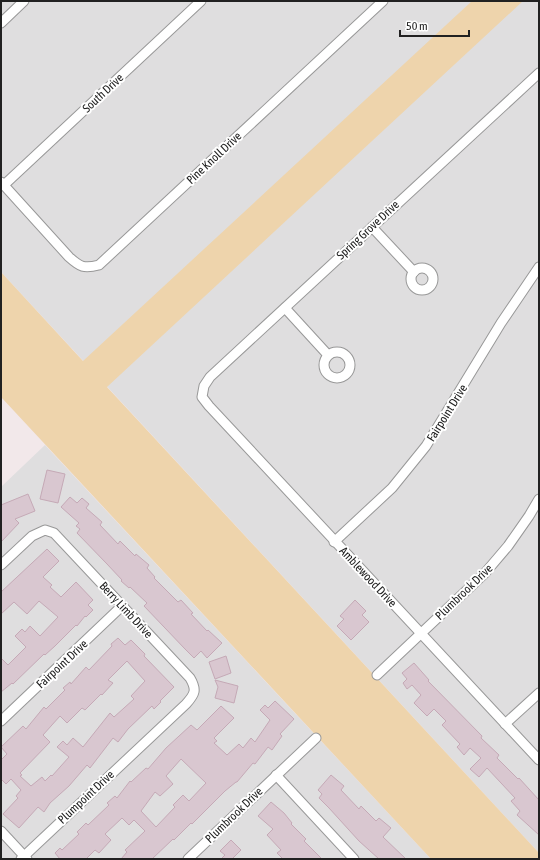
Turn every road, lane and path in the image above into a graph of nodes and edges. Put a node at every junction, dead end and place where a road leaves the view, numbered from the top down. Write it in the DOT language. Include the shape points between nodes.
graph roads {
  1 [pos="24,1"];
  2 [pos="201,1"];
  3 [pos="382,1"];
  4 [pos="1,23"];
  5 [pos="539,73"];
  6 [pos="2,183"];
  7 [pos="372,227"];
  8 [pos="539,267"];
  9 [pos="414,272"];
  10 [pos="285,308"];
  11 [pos="328,355"];
  12 [pos="203,391"];
  13 [pos="539,499"];
  14 [pos="334,542"];
  15 [pos="1,564"];
  16 [pos="122,606"];
  17 [pos="420,634"];
  18 [pos="377,675"];
  19 [pos="539,693"];
  20 [pos="1,721"];
  21 [pos="505,724"];
  22 [pos="152,736"];
  23 [pos="316,738"];
  24 [pos="539,760"];
  25 [pos="276,775"];
  26 [pos="1,831"];
  27 [pos="24,858"];
  28 [pos="189,859"];
  29 [pos="354,859"];
  1 -- 4 [label="street"];
  2 -- 6 [label="street, South Drive"];
  3 -- 6 [label="street, Pine Knoll Drive" via="99,265 87,268 78,265"];
  5 -- 7 [label="street, Spring Grove Drive"];
  7 -- 9 [label="street"];
  7 -- 10 [label="street, Spring Grove Drive"];
  8 -- 14 [label="street, Fairpoint Drive" via="409,469"];
  10 -- 11 [label="street"];
  10 -- 12 [label="street, Spring Grove Drive" via="210,377"];
  12 -- 14 [label="street, Amblewood Drive" via="202,397 209,406"];
  13 -- 17 [label="street, Plumbrook Drive" via="498,559"];
  14 -- 17 [label="street, Amblewood Drive"];
  15 -- 16 [label="street, Berry Limb Drive" via="32,536 45,530 54,533"];
  16 -- 20 [label="street, Fairpoint Drive"];
  16 -- 22 [label="street, Berry Limb Drive" via="195,686 193,695 186,704"];
  17 -- 18 [label="street, Plumbrook Drive"];
  17 -- 21 [label="street, Amblewood Drive"];
  19 -- 21 [label="street"];
  21 -- 24 [label="street, Amblewood Drive"];
  22 -- 27 [label="street, Plumpoint Drive"];
  23 -- 25 [label="street, Plumbrook Drive"];
  25 -- 28 [label="street, Plumbrook Drive"];
  25 -- 29 [label="street"];
  26 -- 27 [label="street"];
}
